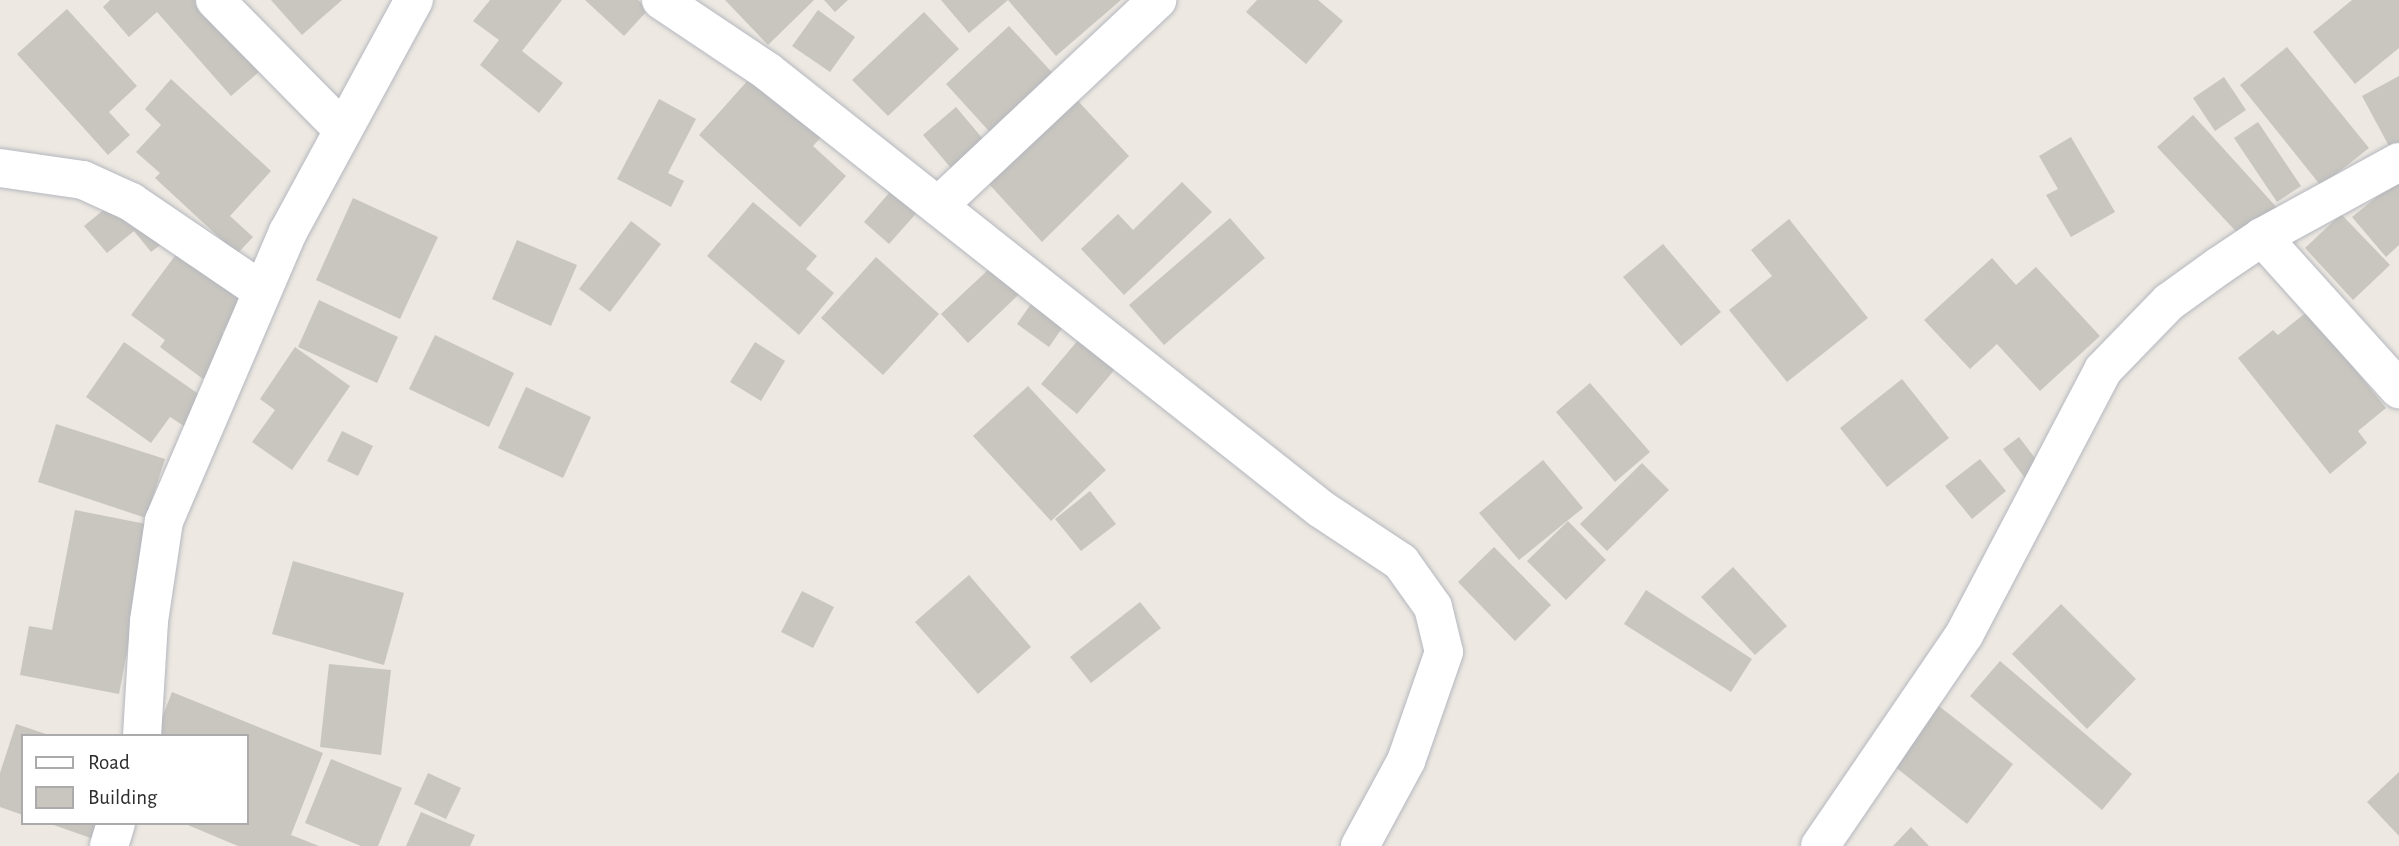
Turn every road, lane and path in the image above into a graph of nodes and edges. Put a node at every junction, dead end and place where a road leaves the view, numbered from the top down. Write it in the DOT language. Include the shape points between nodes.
graph roads {
  1 [pos="215,0"];
  2 [pos="414,0"];
  3 [pos="661,0"];
  4 [pos="1157,0"];
  5 [pos="343,130"];
  6 [pos="2399,162"];
  7 [pos="0,168"];
  8 [pos="939,206"];
  9 [pos="2262,237"];
  10 [pos="262,291"];
  11 [pos="2399,389"];
  12 [pos="142,734"];
  13 [pos="115,825"];
  14 [pos="109,846"];
  15 [pos="1360,846"];
  16 [pos="1820,846"];
  1 -- 5 [label="street"];
  2 -- 5 [label="street"];
  3 -- 8 [label="street" via="767,71"];
  4 -- 8 [label="street"];
  5 -- 10 [label="street"];
  6 -- 9 [label="street"];
  7 -- 10 [label="street" via="83,180 131,202"];
  8 -- 15 [label="street" via="1321,509 1401,562 1433,607 1444,652 1406,761"];
  9 -- 11 [label="street"];
  9 -- 16 [label="street" via="2169,302 2103,370 1964,635"];
  10 -- 12 [label="street" via="164,521 149,621"];
  13 -- 14 [label="street"];
}
